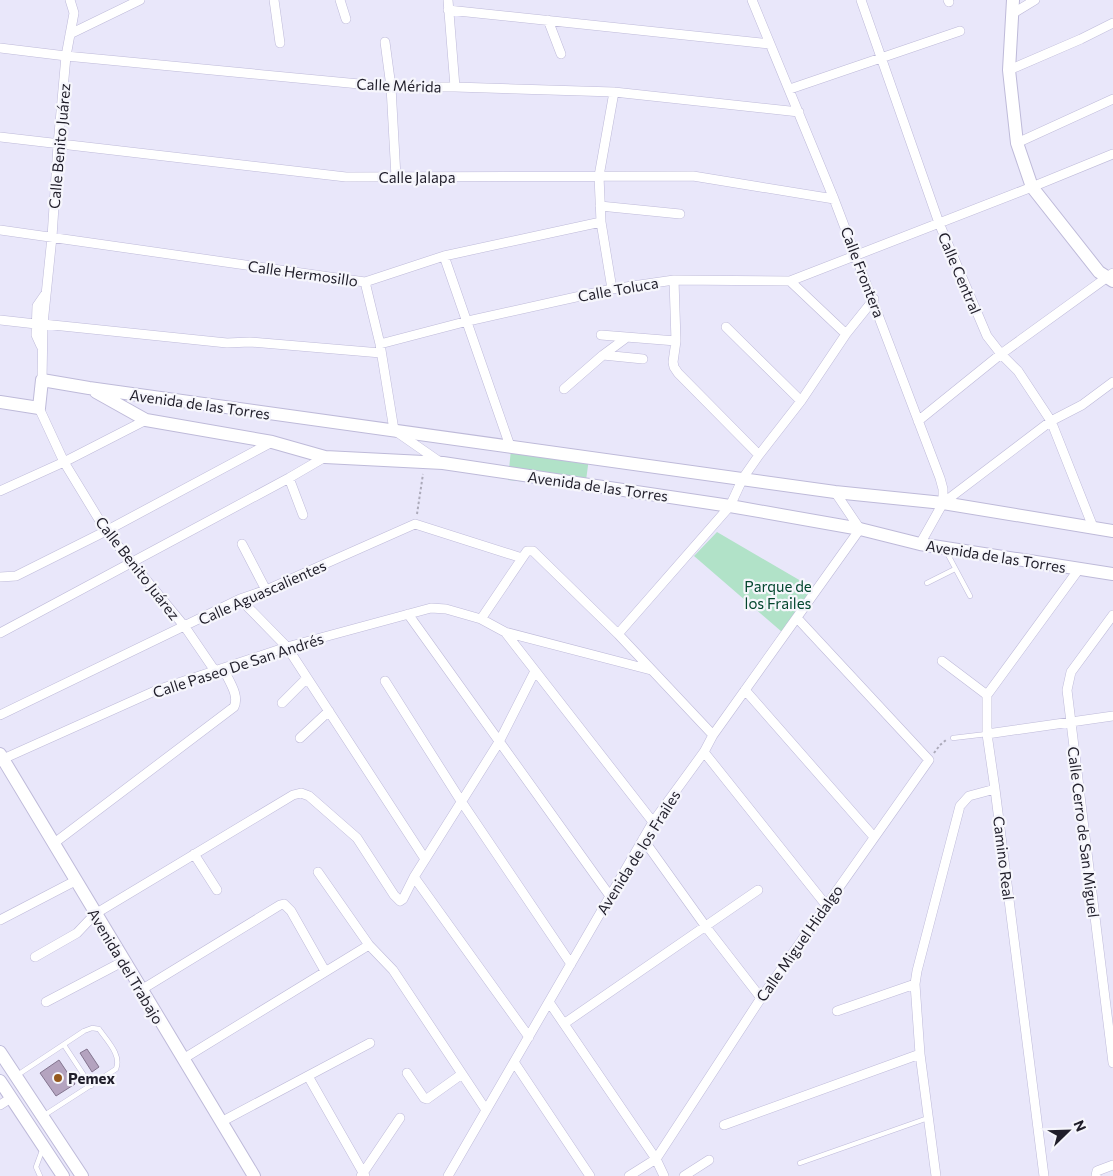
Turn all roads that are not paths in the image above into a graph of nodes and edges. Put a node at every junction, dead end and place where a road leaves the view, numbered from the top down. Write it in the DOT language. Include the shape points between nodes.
graph roads {
  1 [pos="70,0"];
  2 [pos="140,0"];
  3 [pos="274,0"];
  4 [pos="340,0"];
  5 [pos="752,0"];
  6 [pos="862,0"];
  7 [pos="1013,0"];
  8 [pos="1035,0"];
  9 [pos="448,5"];
  10 [pos="1012,14"];
  11 [pos="346,19"];
  12 [pos="548,20"];
  13 [pos="1113,23"];
  14 [pos="960,31"];
  15 [pos="70,34"];
  16 [pos="385,42"];
  17 [pos="280,43"];
  18 [pos="770,44"];
  19 [pos="0,48"];
  20 [pos="561,54"];
  21 [pos="66,56"];
  22 [pos="881,57"];
  23 [pos="1009,70"];
  24 [pos="391,87"];
  25 [pos="455,87"];
  26 [pos="790,89"];
  27 [pos="614,92"];
  28 [pos="1113,100"];
  29 [pos="799,112"];
  30 [pos="0,137"];
  31 [pos="1017,143"];
  32 [pos="58,145"];
  33 [pos="1113,154"];
  34 [pos="599,176"];
  35 [pos="396,177"];
  36 [pos="1032,187"];
  37 [pos="834,199"];
  38 [pos="600,206"];
  39 [pos="680,214"];
  40 [pos="601,222"];
  41 [pos="939,223"];
  42 [pos="0,230"];
  43 [pos="52,238"];
  44 [pos="856,254"];
  45 [pos="444,256"];
  46 [pos="1111,277"];
  47 [pos="674,280"];
  48 [pos="790,281"];
  49 [pos="365,282"];
  50 [pos="612,289"];
  51 [pos="874,299"];
  52 [pos="0,320"];
  53 [pos="468,321"];
  54 [pos="40,324"];
  55 [pos="726,327"];
  56 [pos="846,334"];
  57 [pos="601,336"];
  58 [pos="626,338"];
  59 [pos="676,341"];
  60 [pos="380,349"];
  61 [pos="1001,354"];
  62 [pos="604,355"];
  63 [pos="643,359"];
  64 [pos="42,380"];
  65 [pos="1113,382"];
  66 [pos="89,388"];
  67 [pos="564,389"];
  68 [pos="801,401"];
  69 [pos="0,402"];
  70 [pos="39,408"];
  71 [pos="146,420"];
  72 [pos="1051,421"];
  73 [pos="918,422"];
  74 [pos="394,430"];
  75 [pos="272,442"];
  76 [pos="510,446"];
  77 [pos="759,455"];
  78 [pos="325,457"];
  79 [pos="64,462"];
  80 [pos="443,463"];
  81 [pos="289,478"];
  82 [pos="742,478"];
  83 [pos="0,491"];
  84 [pos="835,492"];
  85 [pos="943,503"];
  86 [pos="730,506"];
  87 [pos="303,515"];
  88 [pos="1093,527"];
  89 [pos="860,530"];
  90 [pos="106,531"];
  91 [pos="1113,531"];
  92 [pos="242,544"];
  93 [pos="920,544"];
  94 [pos="944,547"];
  95 [pos="522,558"];
  96 [pos="131,564"];
  97 [pos="955,569"];
  98 [pos="1080,569"];
  99 [pos="1113,574"];
  100 [pos="0,576"];
  101 [pos="928,583"];
  102 [pos="266,590"];
  103 [pos="970,596"];
  104 [pos="240,599"];
  105 [pos="408,614"];
  106 [pos="1113,615"];
  107 [pos="797,618"];
  108 [pos="481,619"];
  109 [pos="185,627"];
  110 [pos="505,632"];
  111 [pos="0,633"];
  112 [pos="618,634"];
  113 [pos="287,647"];
  114 [pos="942,661"];
  115 [pos="219,669"];
  116 [pos="651,670"];
  117 [pos="535,671"];
  118 [pos="307,678"];
  119 [pos="385,681"];
  120 [pos="745,690"];
  121 [pos="987,694"];
  122 [pos="282,703"];
  123 [pos="329,711"];
  124 [pos="0,715"];
  125 [pos="1113,716"];
  126 [pos="1070,722"];
  127 [pos="987,734"];
  128 [pos="713,735"];
  129 [pos="300,738"];
  130 [pos="953,738"];
  131 [pos="499,742"];
  132 [pos="704,752"];
  133 [pos="1,757"];
  134 [pos="995,789"];
  135 [pos="461,801"];
  136 [pos="653,822"];
  137 [pos="874,838"];
  138 [pos="643,839"];
  139 [pos="53,844"];
  140 [pos="194,854"];
  141 [pos="425,859"];
  142 [pos="318,872"];
  143 [pos="414,877"];
  144 [pos="75,881"];
  145 [pos="218,890"];
  146 [pos="758,890"];
  147 [pos="610,896"];
  148 [pos="826,905"];
  149 [pos="95,914"];
  150 [pos="0,920"];
  151 [pos="706,927"];
  152 [pos="369,946"];
  153 [pos="35,956"];
  154 [pos="124,961"];
  155 [pos="571,964"];
  156 [pos="325,971"];
  157 [pos="916,984"];
  158 [pos="141,990"];
  159 [pos="761,998"];
  160 [pos="46,1002"];
  161 [pos="550,1002"];
  162 [pos="836,1010"];
  163 [pos="565,1023"];
  164 [pos="529,1036"];
  165 [pos="370,1043"];
  166 [pos="64,1045"];
  167 [pos="0,1052"];
  168 [pos="920,1054"];
  169 [pos="183,1059"];
  170 [pos="514,1062"];
  171 [pos="1113,1063"];
  172 [pos="407,1073"];
  173 [pos="462,1074"];
  174 [pos="16,1076"];
  175 [pos="308,1076"];
  176 [pos="0,1081"];
  177 [pos="91,1086"];
  178 [pos="11,1098"];
  179 [pos="0,1105"];
  180 [pos="486,1110"];
  181 [pos="42,1116"];
  182 [pos="400,1118"];
  183 [pos="928,1118"];
  184 [pos="221,1122"];
  185 [pos="724,1125"];
  186 [pos="43,1147"];
  187 [pos="656,1159"];
  188 [pos="709,1160"];
  189 [pos="800,1163"];
  190 [pos="1113,1165"];
  191 [pos="690,1174"];
  192 [pos="363,1175"];
  193 [pos="40,1176"];
  194 [pos="63,1176"];
  195 [pos="82,1176"];
  196 [pos="254,1176"];
  197 [pos="448,1176"];
  198 [pos="590,1176"];
  199 [pos="629,1176"];
  200 [pos="664,1176"];
  201 [pos="936,1176"];
  202 [pos="1044,1176"];
  203 [pos="1096,1176"];
  1 -- 15 [label="street, Calle Benito Juárez" via="74,12"];
  2 -- 15 [label="street"];
  3 -- 17 [label="street"];
  4 -- 11 [label="street"];
  5 -- 18 [label="street, Calle Frontera"];
  6 -- 22 [label="street, Calle Central"];
  7 -- 10 [label="street"];
  8 -- 10 [label="street"];
  9 -- 12 [label="street"];
  9 -- 25 [label="street"];
  10 -- 23 [label="street"];
  12 -- 18 [label="street"];
  12 -- 20 [label="street"];
  13 -- 23 [label="street"];
  14 -- 22 [label="street"];
  15 -- 21 [label="street, Calle Benito Juárez"];
  16 -- 24 [label="street"];
  18 -- 26 [label="street, Calle Frontera"];
  19 -- 21 [label="street, Calle Mérida"];
  21 -- 24 [label="street, Calle Mérida"];
  21 -- 32 [label="street, Calle Benito Juárez"];
  22 -- 26 [label="street"];
  22 -- 41 [label="street, Calle Central"];
  23 -- 31 [label="street"];
  24 -- 25 [label="street, Calle Mérida"];
  24 -- 35 [label="street"];
  25 -- 27 [label="street, Calle Mérida"];
  26 -- 29 [label="street, Calle Frontera"];
  27 -- 29 [label="street, Calle Mérida"];
  27 -- 34 [label="street"];
  28 -- 31 [label="street"];
  29 -- 37 [label="street, Calle Frontera"];
  30 -- 32 [label="street, Calle Jalapa"];
  31 -- 36 [label="street"];
  32 -- 35 [label="street, Calle Jalapa" via="346,177"];
  32 -- 43 [label="street, Calle Benito Juárez"];
  33 -- 36 [label="street, Calle Toluca"];
  34 -- 35 [label="street, Calle Jalapa"];
  34 -- 37 [label="street, Calle Jalapa" via="694,176"];
  34 -- 38 [label="street"];
  36 -- 41 [label="street, Calle Toluca"];
  36 -- 46 [label="street" via="1099,272"];
  37 -- 44 [label="street, Calle Frontera"];
  38 -- 39 [label="street"];
  38 -- 40 [label="street"];
  40 -- 45 [label="street, Calle Hermosillo"];
  40 -- 50 [label="street"];
  41 -- 44 [label="street, Calle Toluca"];
  41 -- 61 [label="street, Calle Central" via="987,336"];
  42 -- 43 [label="street, Calle Hermosillo"];
  43 -- 49 [label="street, Calle Hermosillo"];
  43 -- 54 [label="street, Calle Benito Juárez"];
  44 -- 48 [label="street, Calle Toluca"];
  44 -- 51 [label="street, Calle Frontera"];
  45 -- 49 [label="street, Calle Hermosillo"];
  45 -- 53 [label="street"];
  46 -- 61 [label="street"];
  47 -- 48 [label="street, Calle Toluca"];
  47 -- 50 [label="street, Calle Toluca"];
  47 -- 59 [label="street"];
  48 -- 56 [label="street"];
  49 -- 60 [label="street"];
  50 -- 53 [label="street, Calle Toluca"];
  51 -- 56 [label="street"];
  51 -- 73 [label="street, Calle Frontera"];
  52 -- 54 [label="street, Calle Toluca"];
  53 -- 60 [label="street, Calle Toluca"];
  53 -- 76 [label="street"];
  54 -- 60 [label="street, Calle Toluca" via="227,343"];
  54 -- 64 [label="street, Calle Benito Juárez"];
  55 -- 68 [label="street"];
  56 -- 68 [label="street"];
  57 -- 58 [label="street"];
  58 -- 59 [label="street"];
  58 -- 62 [label="street"];
  59 -- 77 [label="street" via="673,362 678,373"];
  60 -- 74 [label="street"];
  61 -- 72 [label="street, Calle Central" via="1018,371"];
  61 -- 73 [label="street"];
  62 -- 63 [label="street"];
  62 -- 67 [label="street"];
  64 -- 66 [label="street, Avenida de las Torres"];
  64 -- 70 [label="street, Calle Benito Juárez"];
  65 -- 72 [label="street" via="1082,405"];
  66 -- 71 [label="street, Avenida de las Torres"];
  66 -- 74 [label="street, Avenida de las Torres"];
  68 -- 77 [label="street"];
  69 -- 70 [label="street"];
  70 -- 79 [label="street, Calle Benito Juárez"];
  71 -- 75 [label="street, Avenida de las Torres"];
  71 -- 79 [label="street"];
  72 -- 85 [label="street"];
  72 -- 88 [label="street, Calle Central"];
  73 -- 85 [label="street, Calle Frontera" via="940,478"];
  74 -- 76 [label="street, Avenida de las Torres"];
  74 -- 80 [label="street"];
  75 -- 78 [label="street, Avenida de las Torres"];
  75 -- 90 [label="street"];
  76 -- 82 [label="street, Avenida de las Torres"];
  77 -- 82 [label="street"];
  78 -- 80 [label="street, Avenida de las Torres"];
  78 -- 81 [label="street"];
  79 -- 83 [label="street"];
  79 -- 90 [label="street, Calle Benito Juárez"];
  80 -- 86 [label="street, Avenida de las Torres"];
  81 -- 87 [label="street"];
  81 -- 96 [label="street"];
  82 -- 84 [label="street, Avenida de las Torres"];
  82 -- 86 [label="street"];
  84 -- 85 [label="street, Avenida de las Torres"];
  84 -- 89 [label="street"];
  85 -- 88 [label="street, Avenida de las Torres"];
  85 -- 93 [label="street"];
  86 -- 89 [label="street, Avenida de las Torres"];
  86 -- 112 [label="street"];
  88 -- 91 [label="street, Avenida de las Torres"];
  89 -- 93 [label="street, Avenida de las Torres"];
  89 -- 107 [label="street, Avenida de los Frailes"];
  90 -- 96 [label="street, Calle Benito Juárez"];
  90 -- 100 [label="street" via="16,576"];
  92 -- 102 [label="street"];
  93 -- 94 [label="street, Avenida de las Torres"];
  94 -- 97 [label="lane"];
  94 -- 98 [label="street, Avenida de las Torres"];
  95 -- 102 [label="street, Calle Aguascalientes" via="415,524"];
  95 -- 108 [label="street"];
  95 -- 112 [label="street" via="527,551 533,550"];
  96 -- 109 [label="street, Calle Benito Juárez"];
  96 -- 111 [label="street"];
  97 -- 101 [label="lane"];
  97 -- 103 [label="lane"];
  98 -- 99 [label="street, Avenida de las Torres"];
  98 -- 121 [label="street"];
  102 -- 104 [label="street, Calle Aguascalientes"];
  104 -- 109 [label="street, Calle Aguascalientes"];
  104 -- 113 [label="street"];
  105 -- 108 [label="street, Calle Paseo De San Andrés" via="439,608"];
  105 -- 113 [label="street, Calle Paseo De San Andrés"];
  105 -- 131 [label="street"];
  106 -- 126 [label="street, Calle Cerro de San Miguel" via="1071,672 1067,690"];
  107 -- 120 [label="street, Avenida de los Frailes"];
  107 -- 137 [label="street, Calle Miguel Hidalgo" via="929,760"];
  108 -- 110 [label="street, Calle Paseo De San Andrés"];
  109 -- 115 [label="street, Calle Benito Juárez"];
  109 -- 124 [label="street, Calle Aguascalientes"];
  110 -- 116 [label="street"];
  110 -- 117 [label="street"];
  112 -- 116 [label="street"];
  113 -- 115 [label="street, Calle Paseo De San Andrés"];
  113 -- 118 [label="street"];
  114 -- 121 [label="street"];
  115 -- 133 [label="street, Calle Paseo De San Andrés" via="157,690"];
  115 -- 139 [label="street, Calle Benito Juárez" via="236,696 234,708"];
  116 -- 128 [label="street"];
  117 -- 131 [label="street"];
  117 -- 136 [label="street"];
  118 -- 122 [label="street"];
  118 -- 123 [label="street"];
  119 -- 135 [label="street"];
  120 -- 128 [label="street, Avenida de los Frailes"];
  120 -- 137 [label="street"];
  121 -- 127 [label="street, Camino Real"];
  123 -- 129 [label="street"];
  123 -- 141 [label="street"];
  125 -- 126 [label="street"];
  126 -- 127 [label="street"];
  126 -- 171 [label="street, Calle Cerro de San Miguel"];
  127 -- 130 [label="lane"];
  127 -- 134 [label="street, Camino Real"];
  128 -- 132 [label="street, Avenida de los Frailes"];
  131 -- 135 [label="street"];
  131 -- 147 [label="street"];
  132 -- 136 [label="street, Avenida de los Frailes"];
  132 -- 148 [label="street"];
  133 -- 139 [label="street, Avenida del Trabajo"];
  134 -- 157 [label="street" via="969,796 960,806 916,971"];
  134 -- 202 [label="street, Camino Real"];
  135 -- 141 [label="street"];
  135 -- 155 [label="street"];
  136 -- 138 [label="street, Avenida de los Frailes"];
  137 -- 148 [label="street, Calle Miguel Hidalgo"];
  138 -- 147 [label="street, Avenida de los Frailes"];
  138 -- 151 [label="street"];
  139 -- 144 [label="street, Avenida del Trabajo"];
  140 -- 143 [label="street" via="293,795 300,794 309,796 357,838 400,901"];
  140 -- 145 [label="street"];
  140 -- 149 [label="street"];
  141 -- 143 [label="street"];
  142 -- 152 [label="street"];
  143 -- 164 [label="street"];
  144 -- 149 [label="street, Avenida del Trabajo"];
  144 -- 150 [label="street"];
  146 -- 151 [label="street"];
  147 -- 155 [label="street, Avenida de los Frailes"];
  148 -- 159 [label="street, Calle Miguel Hidalgo"];
  149 -- 153 [label="street" via="77,933"];
  149 -- 154 [label="street, Avenida del Trabajo"];
  151 -- 159 [label="street"];
  151 -- 163 [label="street"];
  152 -- 156 [label="street"];
  152 -- 173 [label="street" via="393,970"];
  154 -- 158 [label="street, Avenida del Trabajo"];
  154 -- 160 [label="street"];
  155 -- 161 [label="street, Avenida de los Frailes"];
  156 -- 158 [label="street" via="284,904"];
  156 -- 169 [label="street"];
  157 -- 162 [label="street"];
  157 -- 168 [label="street"];
  158 -- 169 [label="street, Avenida del Trabajo"];
  159 -- 187 [label="street, Calle Miguel Hidalgo"];
  161 -- 163 [label="street"];
  161 -- 164 [label="street, Avenida de los Frailes"];
  163 -- 187 [label="street"];
  164 -- 170 [label="street, Avenida de los Frailes"];
  165 -- 175 [label="street"];
  166 -- 174 [label="lane"];
  166 -- 177 [label="lane"];
  166 -- 177 [label="lane" via="84,1031 99,1029 117,1055 119,1063 116,1070"];
  167 -- 174 [label="street"];
  168 -- 183 [label="street"];
  168 -- 185 [label="street"];
  169 -- 184 [label="street, Avenida del Trabajo"];
  170 -- 180 [label="street, Avenida de los Frailes"];
  170 -- 198 [label="street"];
  172 -- 173 [label="street" via="427,1099"];
  173 -- 180 [label="street"];
  174 -- 181 [label="street"];
  175 -- 184 [label="street"];
  175 -- 192 [label="street"];
  176 -- 178 [label="street"];
  177 -- 181 [label="lane"];
  178 -- 179 [label="street"];
  178 -- 186 [label="street"];
  180 -- 197 [label="street, Avenida de los Frailes"];
  181 -- 195 [label="street"];
  182 -- 192 [label="street"];
  183 -- 189 [label="lane"];
  183 -- 201 [label="street"];
  184 -- 196 [label="street, Avenida del Trabajo"];
  186 -- 193 [label="lane" via="36,1167"];
  186 -- 194 [label="street"];
  187 -- 199 [label="street, Calle Miguel Hidalgo"];
  187 -- 200 [label="street"];
  188 -- 191 [label="street"];
  190 -- 203 [label="street" via="1101,1168"];
}
